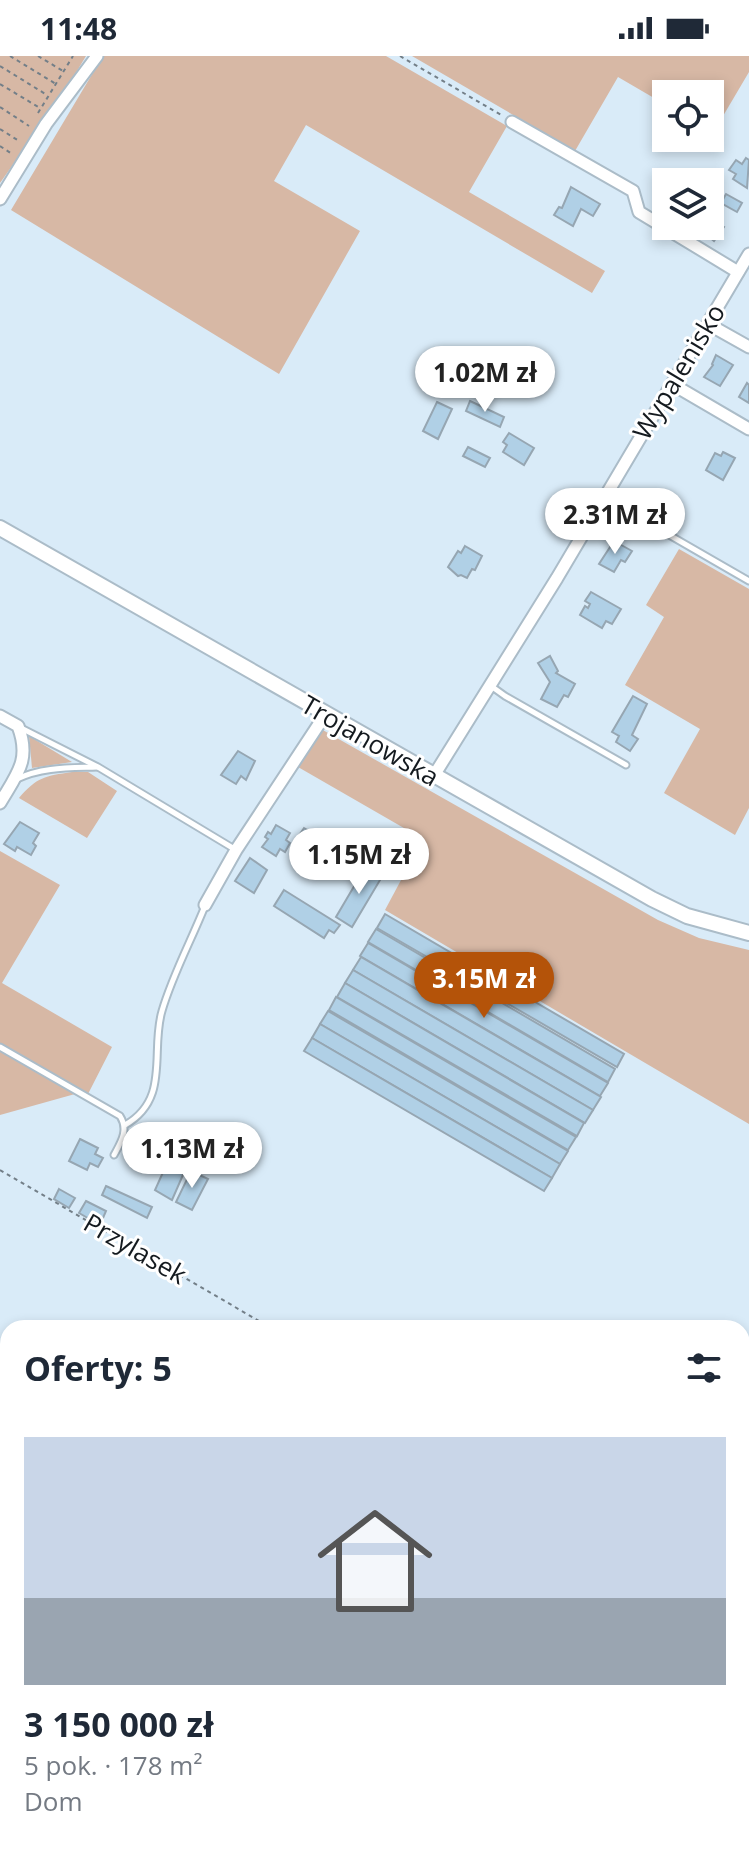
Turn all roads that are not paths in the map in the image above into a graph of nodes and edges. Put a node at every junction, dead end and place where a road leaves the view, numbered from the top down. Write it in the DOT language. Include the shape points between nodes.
graph roads {
  1 [pos="97,56"];
  2 [pos="512,122"];
  3 [pos="0,199"];
  4 [pos="749,254"];
  5 [pos="738,272"];
  6 [pos="708,324"];
  7 [pos="749,347"];
  8 [pos="672,384"];
  9 [pos="749,429"];
  10 [pos="605,498"];
  11 [pos="0,528"];
  12 [pos="749,581"];
  13 [pos="491,686"];
  14 [pos="325,715"];
  15 [pos="0,716"];
  16 [pos="18,726"];
  17 [pos="626,765"];
  18 [pos="98,767"];
  19 [pos="433,777"];
  20 [pos="13,781"];
  21 [pos="0,803"];
  22 [pos="236,850"];
  23 [pos="205,905"];
  24 [pos="749,933"];
  25 [pos="0,1047"];
  26 [pos="125,1125"];
  27 [pos="114,1155"];
  1 -- 3 [label="street" via="46,124"];
  2 -- 5 [label="street" via="633,191 639,212"];
  4 -- 5 [label="street, Wypalenisko"];
  5 -- 6 [label="street, Wypalenisko"];
  6 -- 7 [label="street"];
  6 -- 8 [label="street, Wypalenisko"];
  8 -- 9 [label="street"];
  8 -- 10 [label="street, Wypalenisko"];
  10 -- 12 [label="lane"];
  10 -- 13 [label="street, Wypalenisko"];
  11 -- 14 [label="street, Trojanowska"];
  13 -- 17 [label="lane"];
  13 -- 19 [label="street, Wypalenisko"];
  14 -- 19 [label="street, Trojanowska"];
  14 -- 22 [label="street"];
  15 -- 16 [label="street"];
  16 -- 18 [label="lane"];
  16 -- 20 [label="street" via="24,754"];
  18 -- 20 [label="lane" via="56,768"];
  18 -- 22 [label="lane"];
  19 -- 24 [label="street, Trojanowska" via="652,899 687,916"];
  20 -- 21 [label="street"];
  22 -- 23 [label="street"];
  23 -- 26 [label="lane" via="161,1013 155,1084 137,1118"];
  25 -- 26 [label="lane" via="120,1116"];
  26 -- 27 [label="lane"];
}
